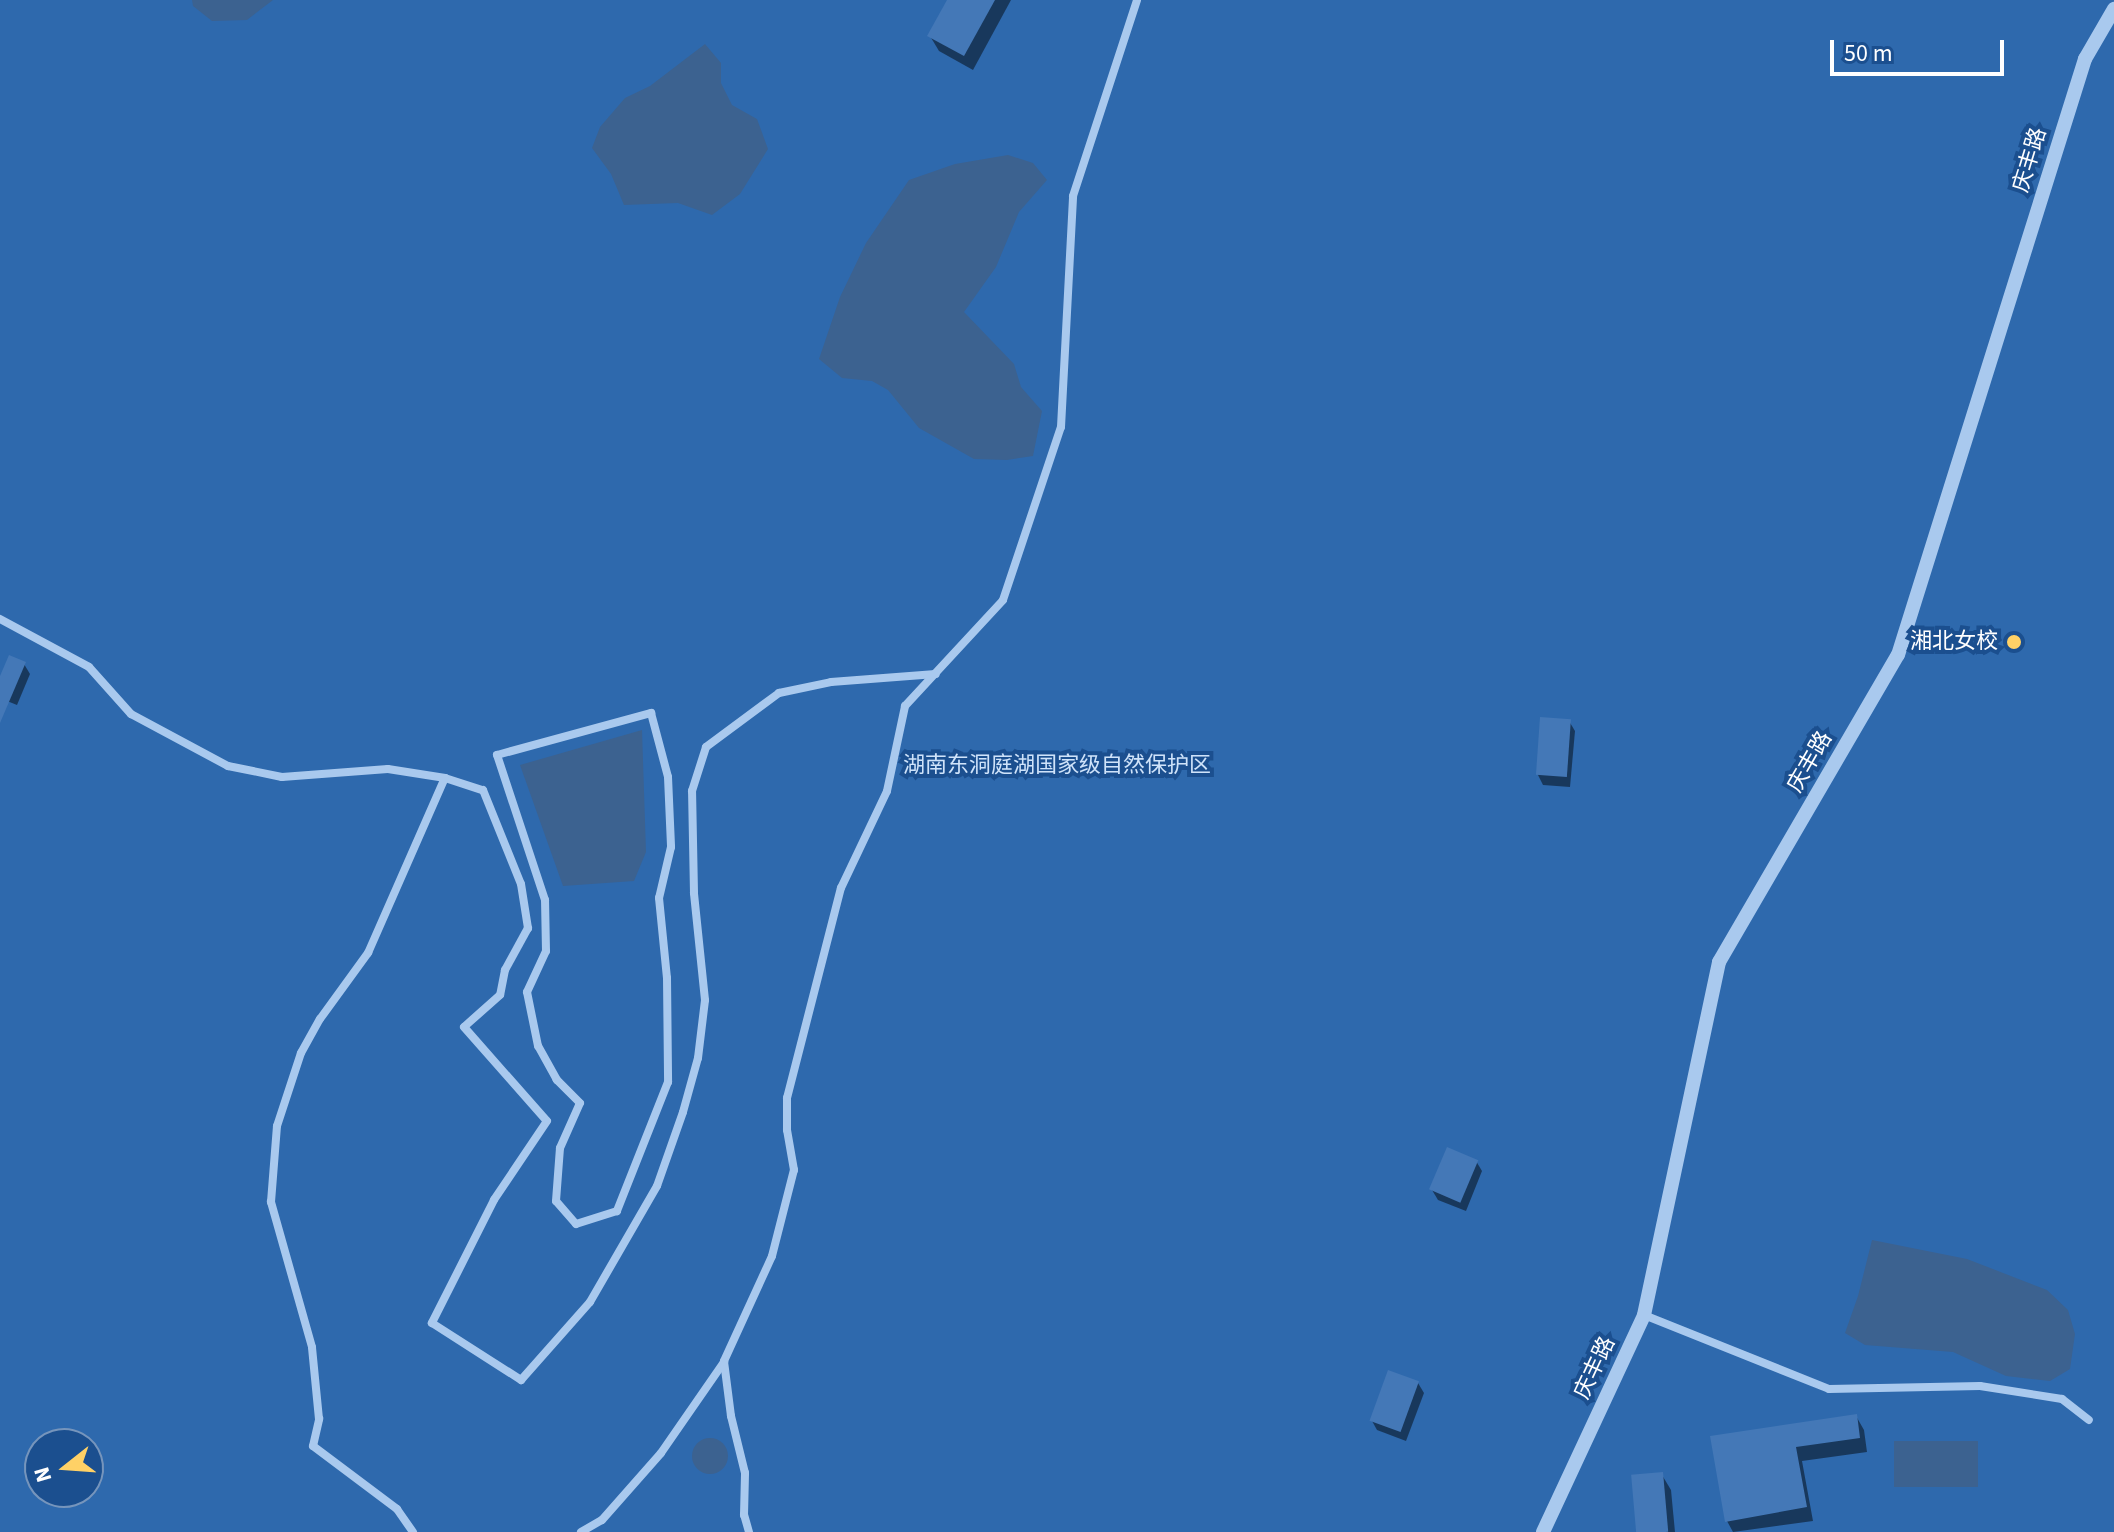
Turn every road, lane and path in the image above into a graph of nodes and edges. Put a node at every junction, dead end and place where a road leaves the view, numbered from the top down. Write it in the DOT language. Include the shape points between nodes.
graph roads {
  1 [pos="1137,0"];
  2 [pos="2114,9"];
  3 [pos="0,619"];
  4 [pos="936,674"];
  5 [pos="445,778"];
  6 [pos="545,900"];
  7 [pos="1644,1315"];
  8 [pos="724,1361"];
  9 [pos="2089,1420"];
  10 [pos="413,1532"];
  11 [pos="581,1532"];
  12 [pos="749,1532"];
  13 [pos="1543,1532"];
  1 -- 4 [label="street" via="1073,196 1061,427 1003,600"];
  2 -- 7 [label="street, 庆丰路" via="2085,59 1898,655 1719,962"];
  3 -- 5 [label="street" via="89,667 131,714 228,766 282,777 388,769"];
  4 -- 5 [label="street" via="831,682 779,693 706,747 692,791 694,893 705,1000 698,1058 683,1112 657,1186 590,1302 521,1380 432,1323 494,1200 547,1121 464,1027 500,995 505,970 528,928 521,884 483,790"];
  4 -- 8 [label="street" via="905,706 887,791 841,888 787,1098 794,1170 772,1256"];
  5 -- 10 [label="street" via="368,953 301,1053 277,1126 271,1202 312,1347 319,1419 313,1446 397,1509"];
  6 -- 6 [label="street" via="497,755 651,713 668,777 671,847 659,898 667,978 668,1082 617,1211 576,1224 556,1201 560,1148 580,1103 557,1080 538,1046 527,992 546,951"];
  7 -- 9 [label="street" via="1829,1389 1980,1386 2062,1399"];
  7 -- 13 [label="street, 庆丰路"];
  8 -- 11 [label="street" via="661,1453 602,1520"];
  8 -- 12 [label="street" via="745,1473"];
}
